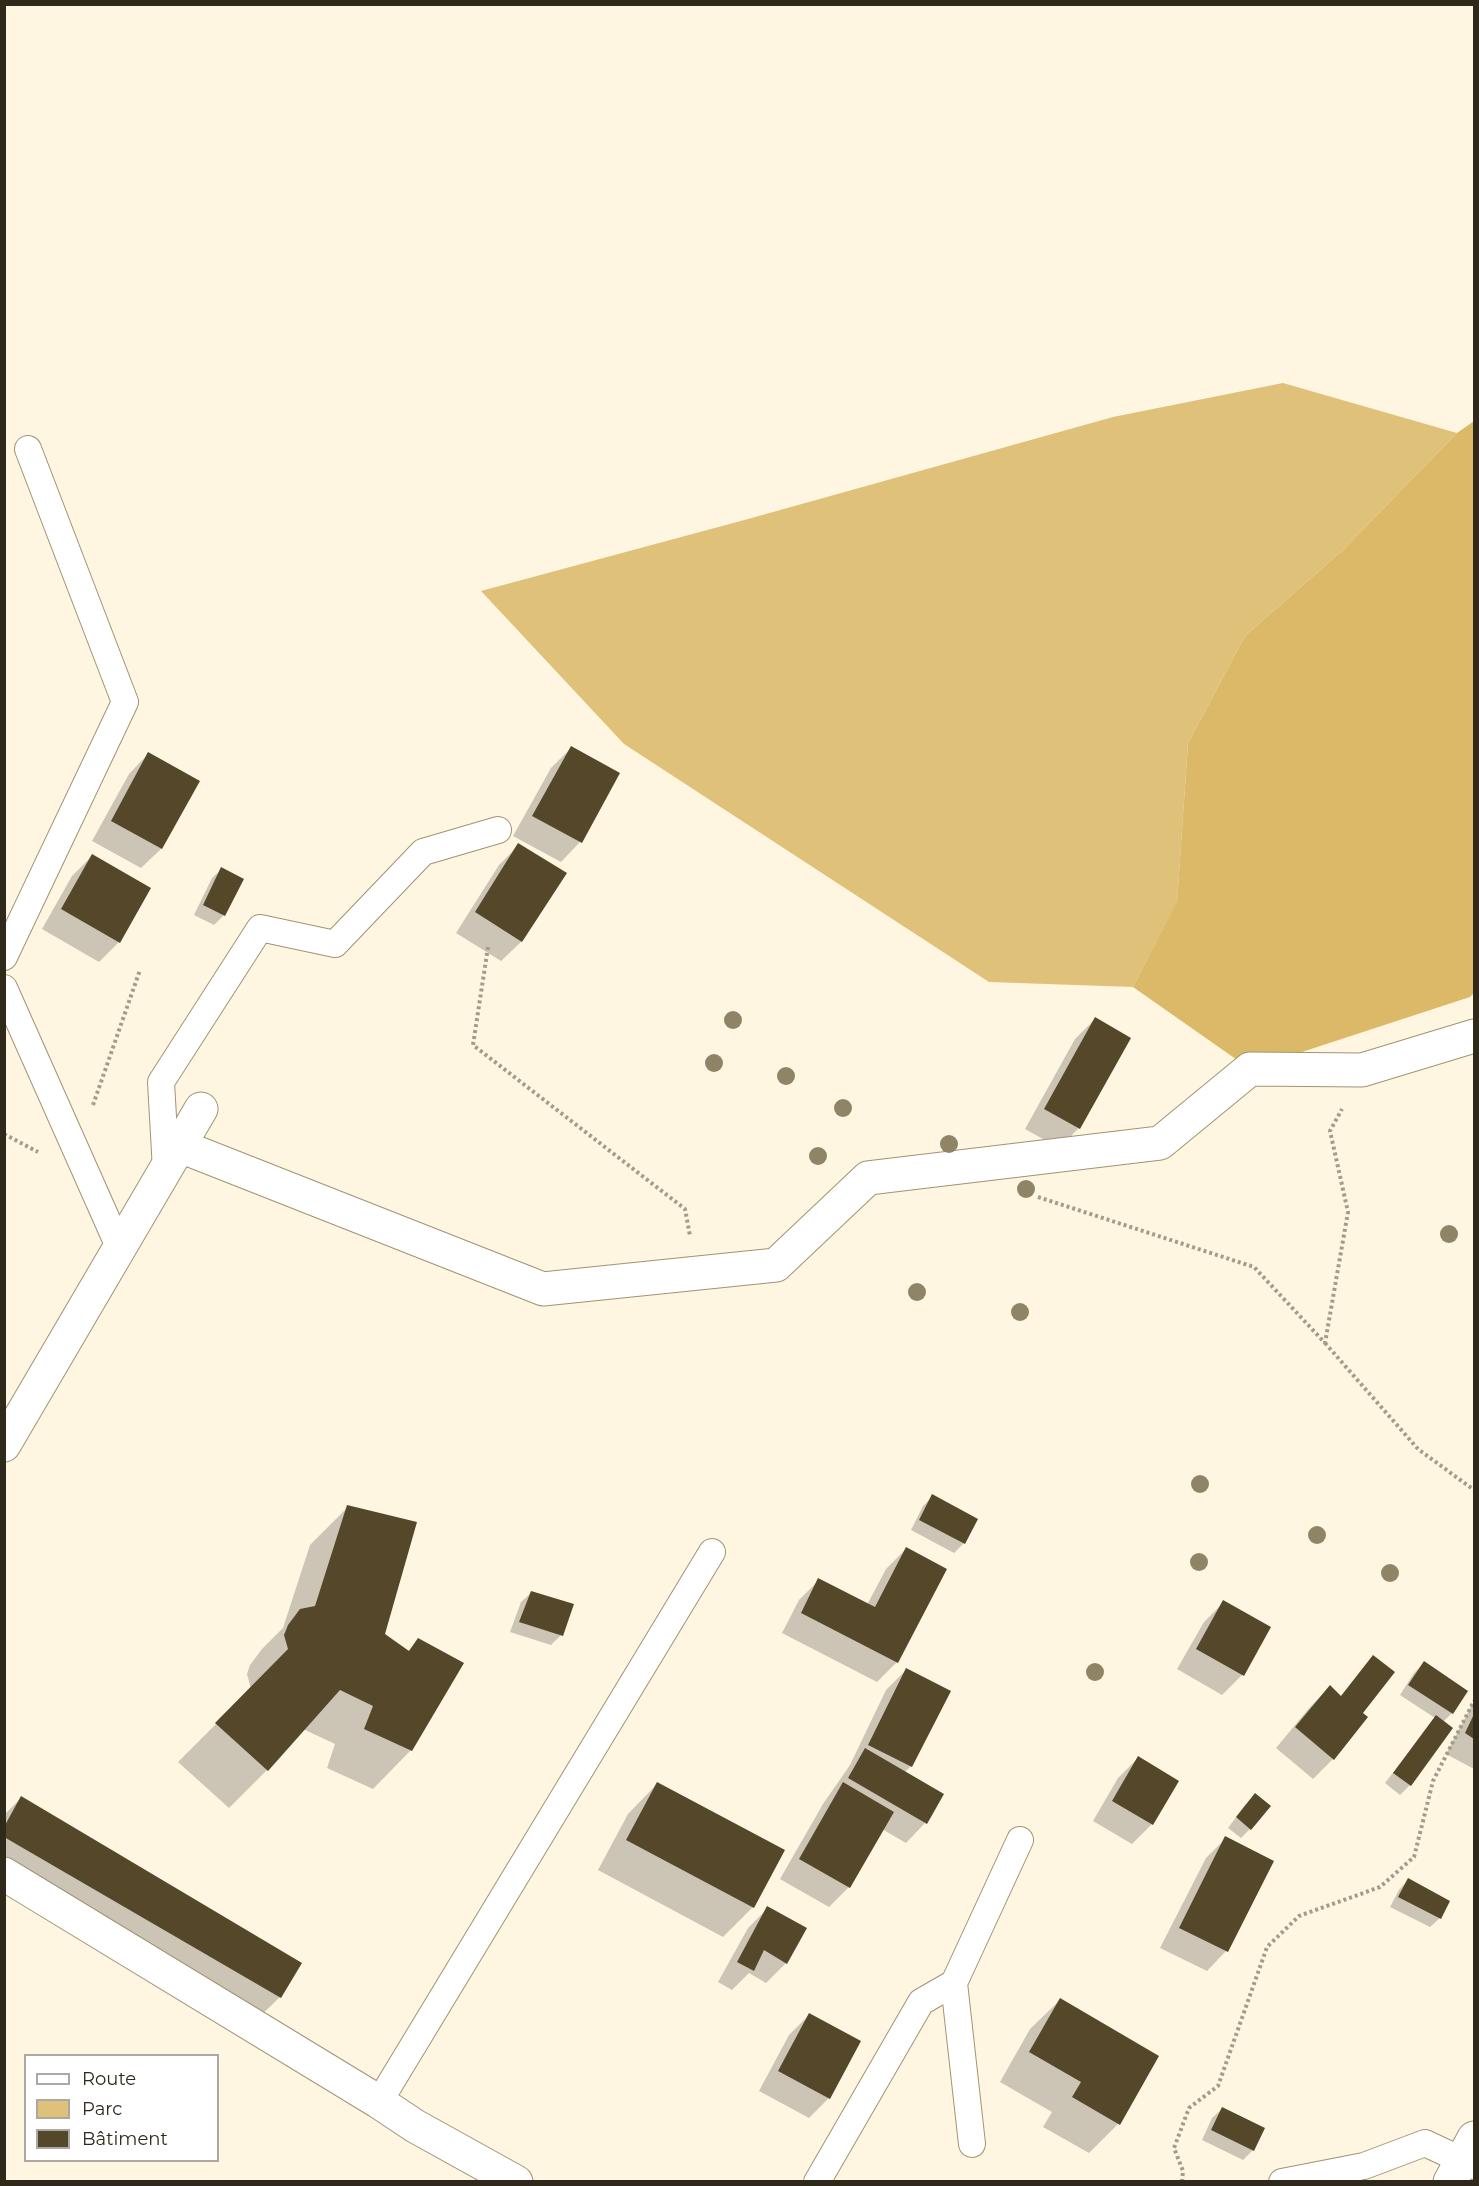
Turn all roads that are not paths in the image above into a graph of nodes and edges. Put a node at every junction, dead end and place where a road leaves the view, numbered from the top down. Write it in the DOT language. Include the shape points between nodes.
graph roads {
  1 [pos="28,449"];
  2 [pos="498,830"];
  3 [pos="4,957"];
  4 [pos="4,988"];
  5 [pos="1474,1036"];
  6 [pos="201,1109"];
  7 [pos="173,1158"];
  8 [pos="120,1248"];
  9 [pos="4,1445"];
  10 [pos="712,1552"];
  11 [pos="1020,1840"];
  12 [pos="4,1874"];
  13 [pos="954,1983"];
  14 [pos="380,2102"];
  15 [pos="972,2144"];
  16 [pos="1465,2161"];
  17 [pos="480,2173"];
  18 [pos="516,2181"];
  19 [pos="817,2181"];
  20 [pos="1282,2181"];
  1 -- 3 [label="lane" via="125,702"];
  2 -- 7 [label="lane" via="423,852 335,944 260,928 161,1082"];
  4 -- 8 [label="lane"];
  5 -- 7 [label="street" via="1362,1070 1250,1069 1160,1143 868,1178 776,1265 543,1289"];
  6 -- 7 [label="street"];
  7 -- 8 [label="street"];
  8 -- 9 [label="street"];
  10 -- 14 [label="lane"];
  11 -- 13 [label="lane"];
  12 -- 14 [label="street"];
  13 -- 15 [label="lane"];
  13 -- 19 [label="lane" via="921,2002"];
  14 -- 17 [label="street"];
  16 -- 20 [label="lane" via="1425,2143 1364,2166"];
  17 -- 18 [label="street"];
}
